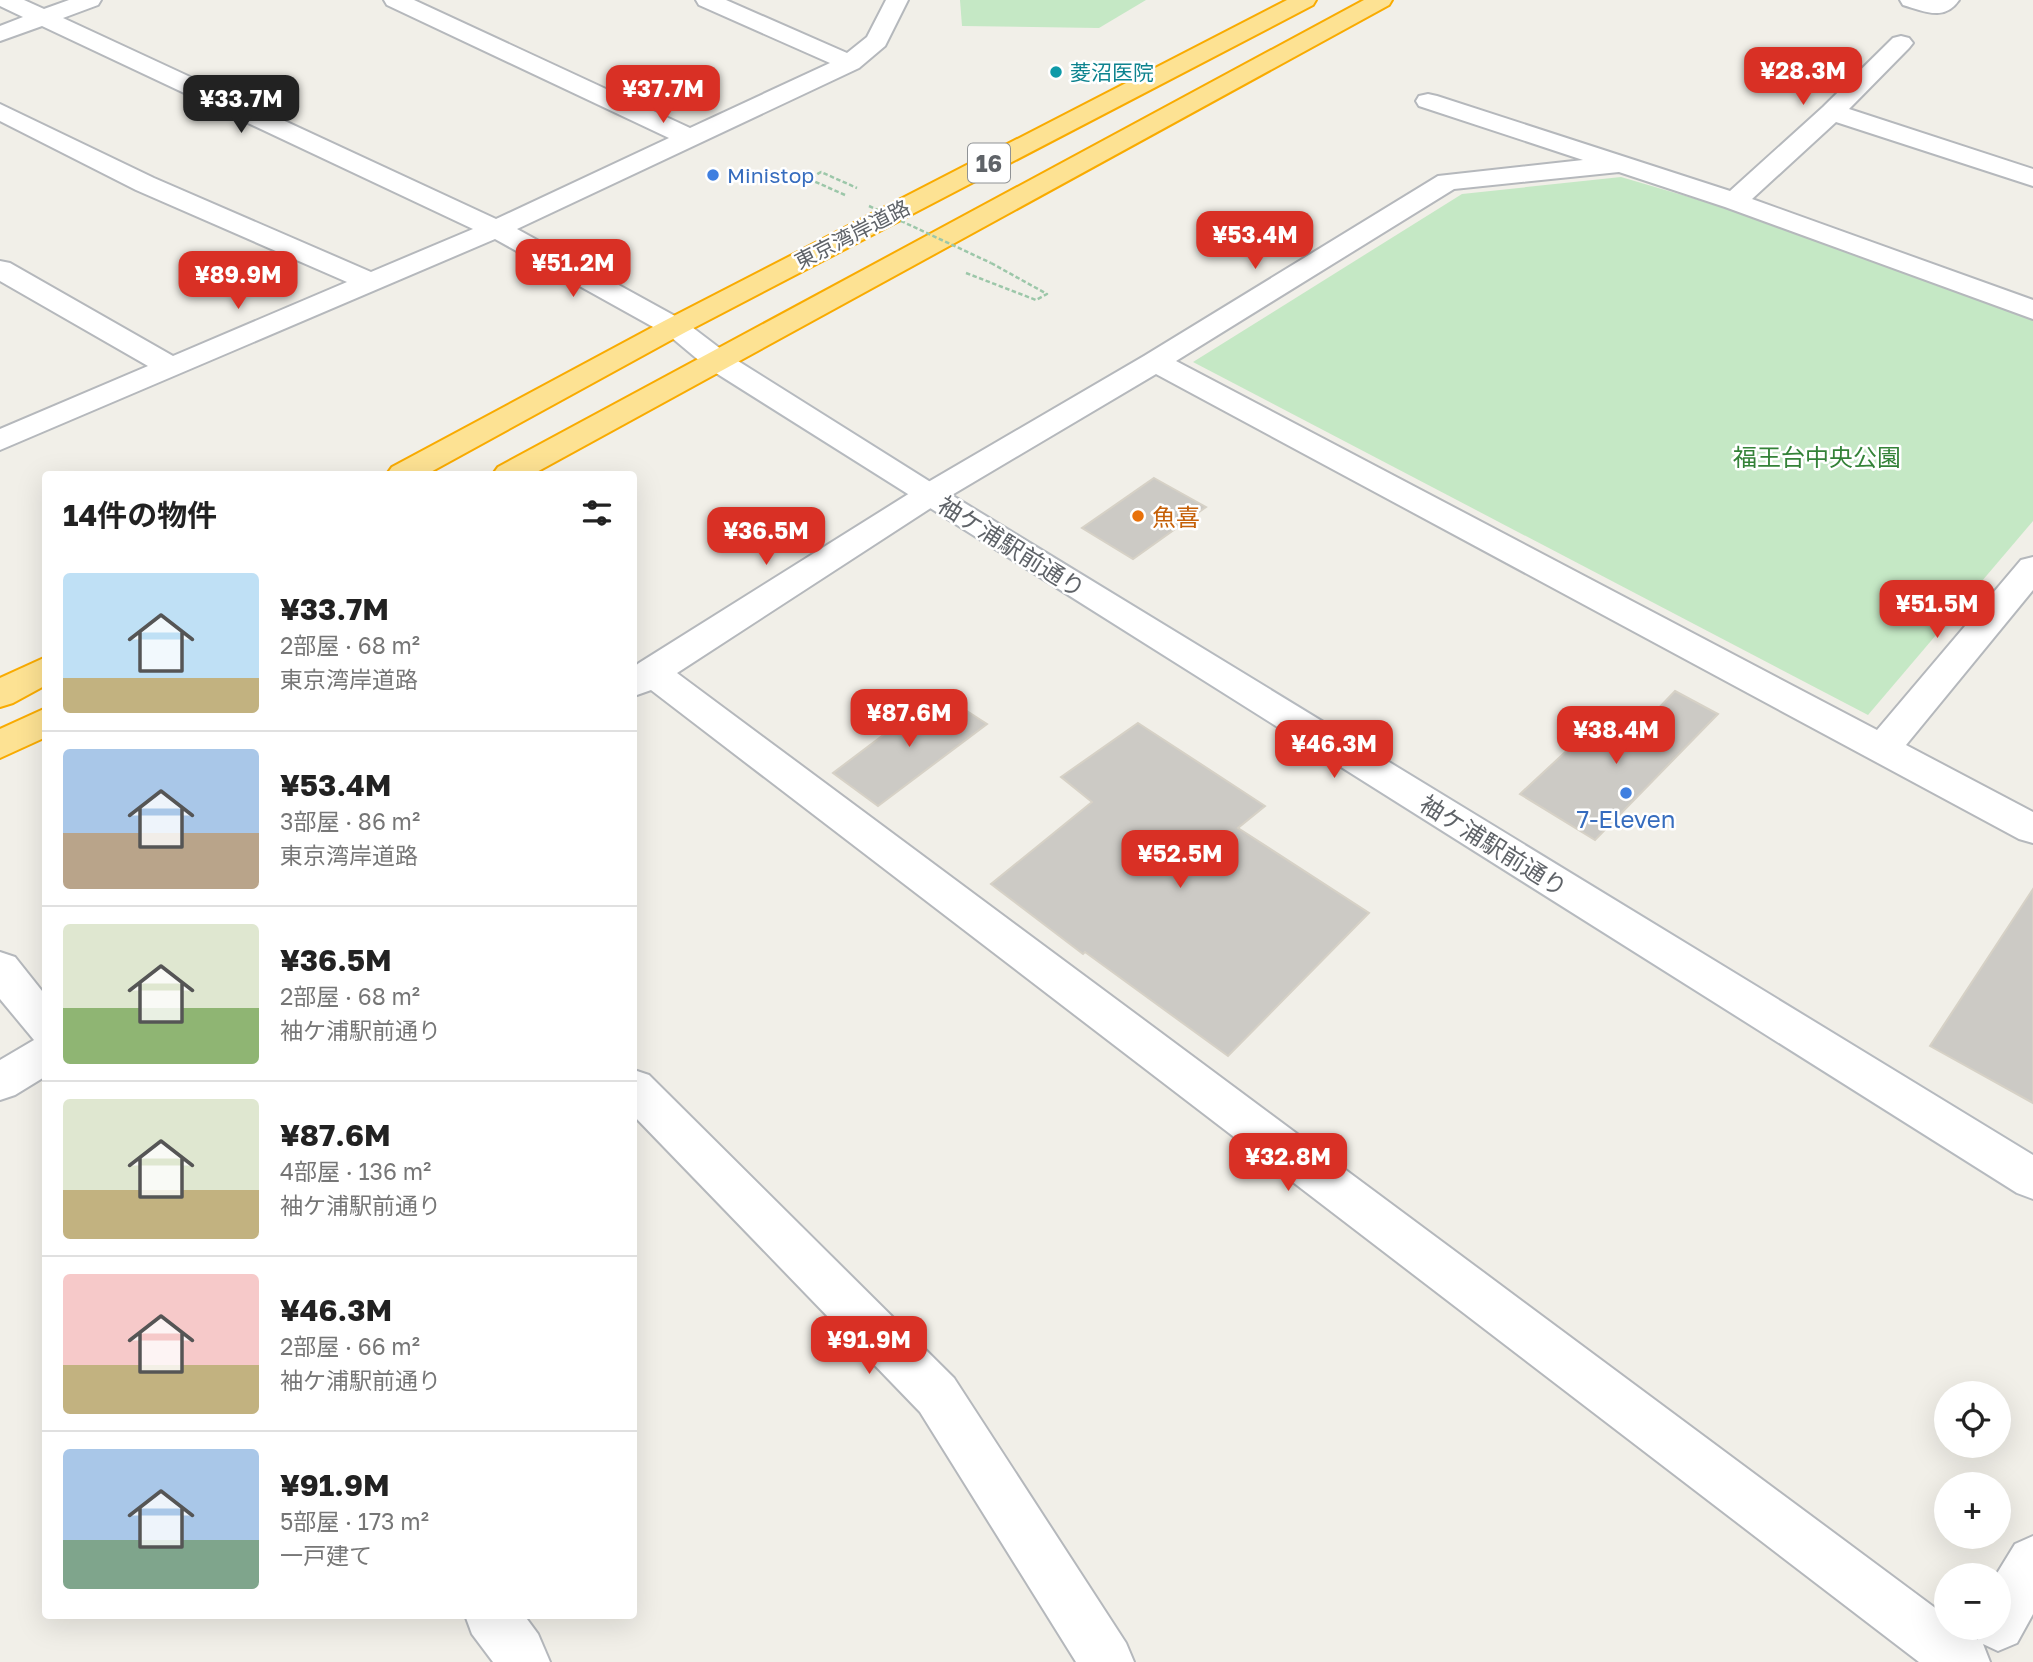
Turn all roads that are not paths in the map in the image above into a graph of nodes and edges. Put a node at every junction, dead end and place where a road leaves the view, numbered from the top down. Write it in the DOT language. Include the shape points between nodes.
graph roads {
  1 [pos="5,0"];
  2 [pos="90,0"];
  3 [pos="395,0"];
  4 [pos="706,0"];
  5 [pos="897,0"];
  6 [pos="1305,0"];
  7 [pos="1381,0"];
  8 [pos="1910,0"];
  9 [pos="1948,0"];
  10 [pos="44,18"];
  11 [pos="0,34"];
  12 [pos="1901,43"];
  13 [pos="850,63"];
  14 [pos="1427,100"];
  15 [pos="0,111"];
  16 [pos="1832,111"];
  17 [pos="690,138"];
  18 [pos="1620,164"];
  19 [pos="2033,178"];
  20 [pos="1734,201"];
  21 [pos="496,229"];
  22 [pos="0,270"];
  23 [pos="368,281"];
  24 [pos="2033,310"];
  25 [pos="674,327"];
  26 [pos="719,362"];
  27 [pos="1155,362"];
  28 [pos="171,367"];
  29 [pos="0,440"];
  30 [pos="409,471"];
  31 [pos="515,471"];
  32 [pos="929,495"];
  33 [pos="2033,568"];
  34 [pos="42,671"];
  35 [pos="643,678"];
  36 [pos="0,694"];
  37 [pos="42,723"];
  38 [pos="0,745"];
  39 [pos="1883,748"];
  40 [pos="2033,830"];
  41 [pos="0,970"];
  42 [pos="42,1022"];
  43 [pos="42,1056"];
  44 [pos="0,1082"];
  45 [pos="637,1091"];
  46 [pos="2033,1179"];
  47 [pos="2033,1562"];
  48 [pos="2011,1601"];
  49 [pos="494,1619"];
  50 [pos="1989,1640"];
  51 [pos="523,1662"];
  52 [pos="1107,1662"];
  53 [pos="1963,1662"];
  54 [pos="1977,1662"];
  1 -- 10 [label="street, 袖ケ浦駅前通り"];
  2 -- 10 [label="street"];
  3 -- 17 [label="street"];
  4 -- 13 [label="street"];
  5 -- 13 [label="street" via="877,41"];
  6 -- 25 [label="highway, 東京湾岸道路 / 16"];
  7 -- 26 [label="highway, 東京湾岸道路 / 16"];
  8 -- 9 [label="street" via="1937,8"];
  10 -- 11 [label="street"];
  10 -- 21 [label="street, 袖ケ浦駅前通り"];
  12 -- 16 [label="street"];
  13 -- 17 [label="street"];
  14 -- 18 [label="street"];
  15 -- 23 [label="street" via="145,184"];
  16 -- 19 [label="street"];
  16 -- 20 [label="street"];
  17 -- 21 [label="street"];
  18 -- 20 [label="street"];
  18 -- 27 [label="street" via="1447,182"];
  20 -- 24 [label="street"];
  21 -- 23 [label="street"];
  21 -- 25 [label="street, 袖ケ浦駅前通り"];
  22 -- 28 [label="street"];
  23 -- 28 [label="street"];
  25 -- 26 [label="street, 袖ケ浦駅前通り"];
  25 -- 30 [label="highway, 東京湾岸道路 / 16"];
  26 -- 31 [label="highway, 東京湾岸道路 / 16"];
  26 -- 32 [label="street, 袖ケ浦駅前通り"];
  27 -- 32 [label="street"];
  27 -- 39 [label="street"];
  28 -- 29 [label="street"];
  32 -- 35 [label="street"];
  32 -- 46 [label="street, 袖ケ浦駅前通り"];
  33 -- 39 [label="street"];
  34 -- 36 [label="highway"];
  35 -- 53 [label="street"];
  37 -- 38 [label="highway"];
  39 -- 40 [label="street"];
  41 -- 42 [label="street"];
  43 -- 44 [label="street"];
  45 -- 52 [label="street" via="937,1395"];
  47 -- 48 [label="street"];
  49 -- 51 [label="street"];
  50 -- 54 [label="street"];
}
